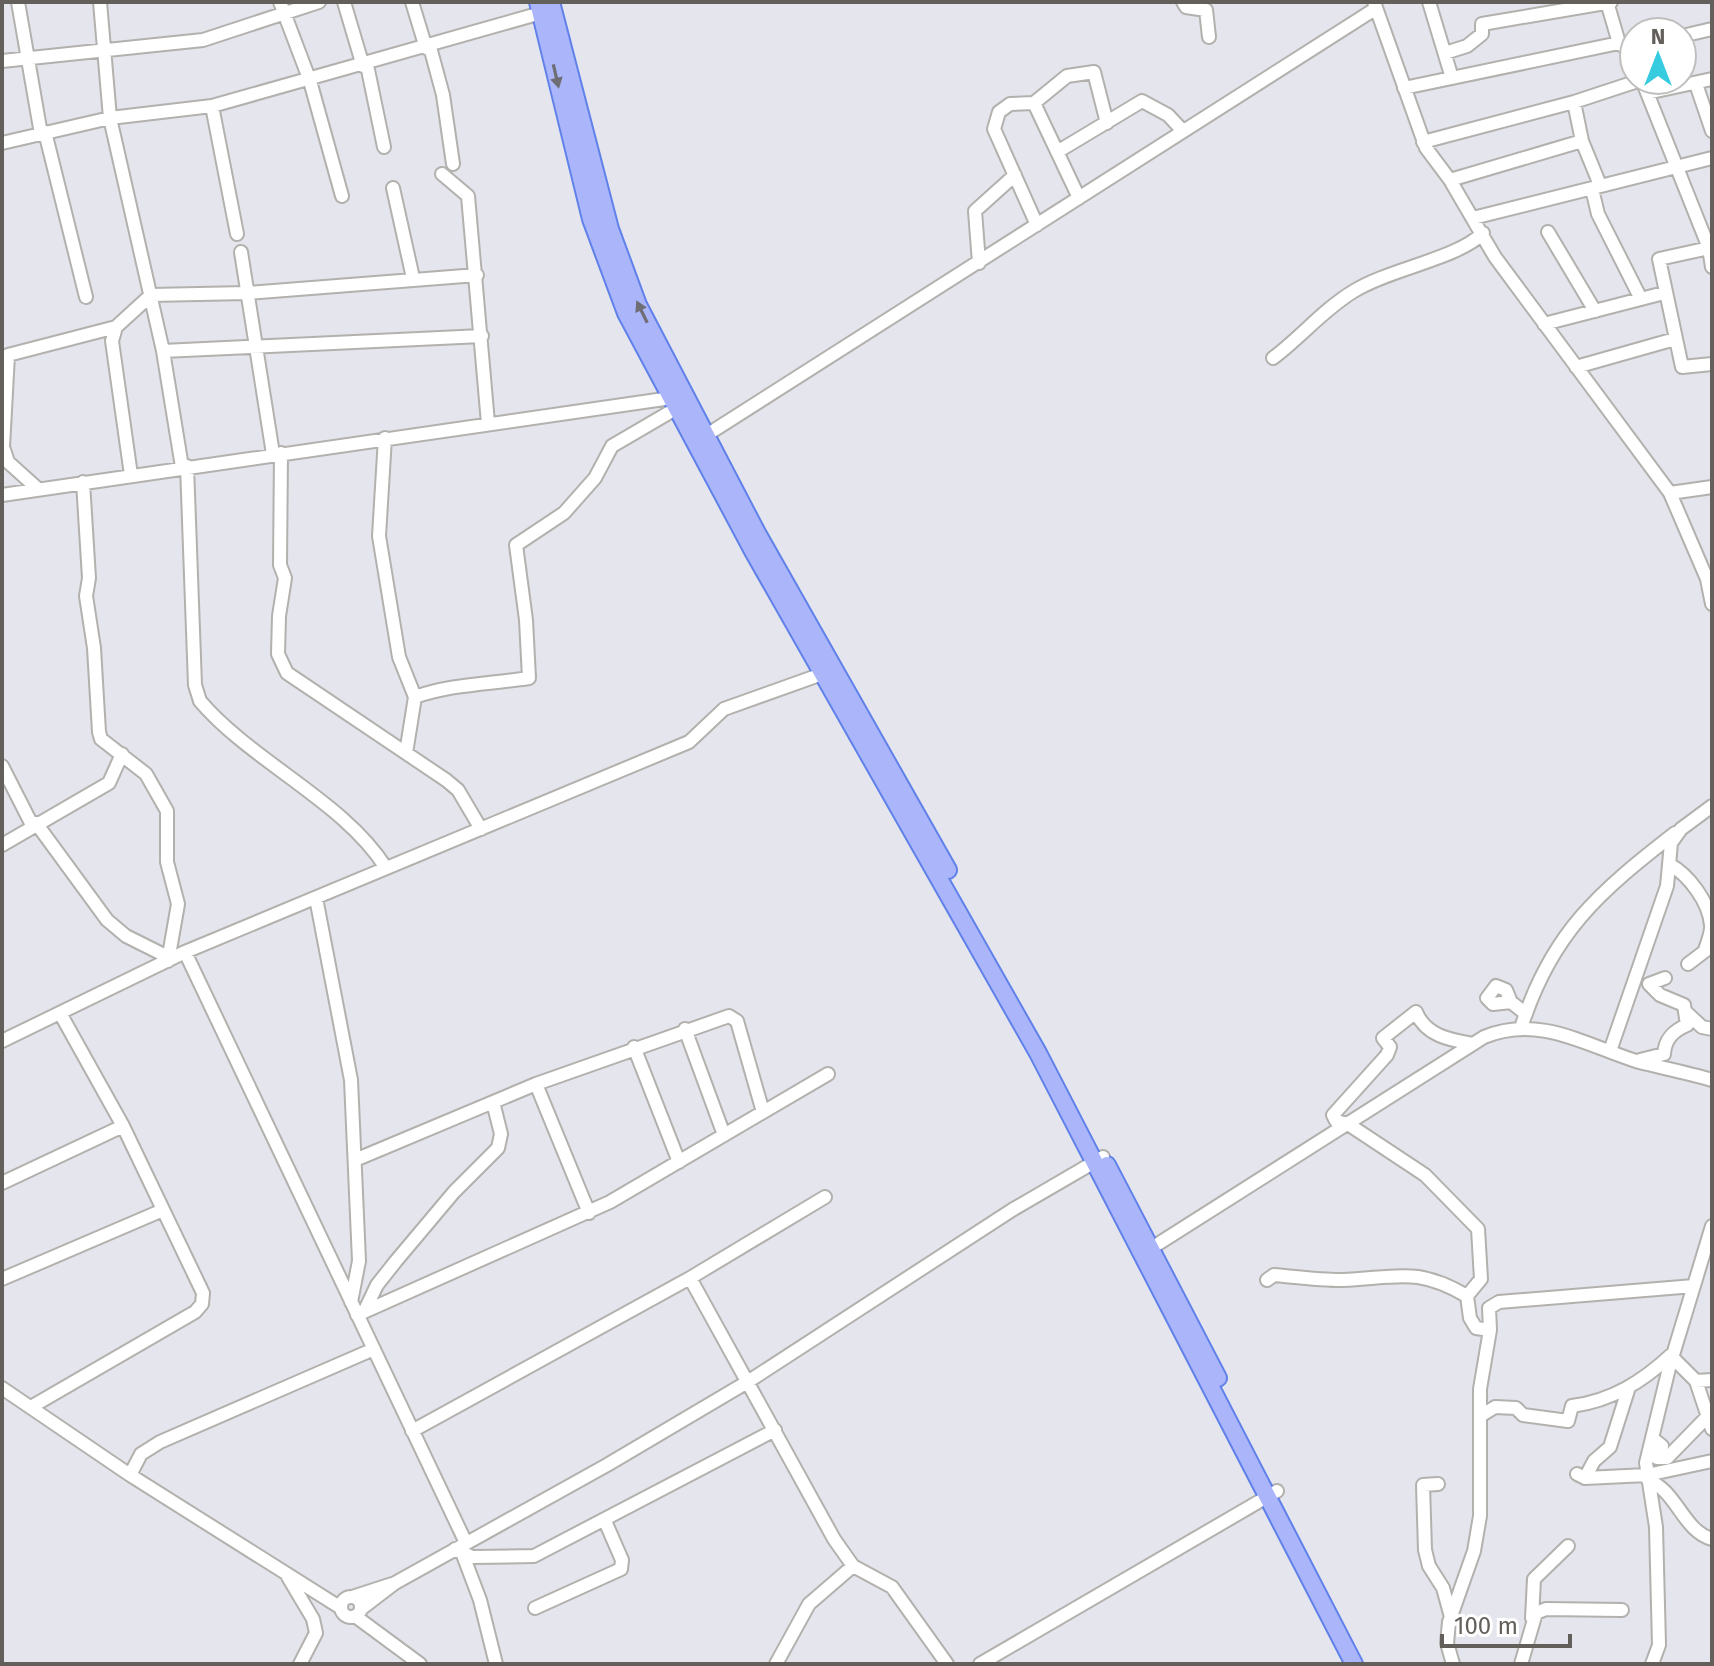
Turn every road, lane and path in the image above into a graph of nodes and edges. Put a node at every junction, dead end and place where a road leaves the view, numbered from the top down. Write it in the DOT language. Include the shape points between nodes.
graph roads {
  1 [pos="18,2"];
  2 [pos="100,2"];
  3 [pos="319,2"];
  4 [pos="344,2"];
  5 [pos="412,2"];
  6 [pos="1183,2"];
  7 [pos="1429,2"];
  8 [pos="1608,2"];
  9 [pos="1374,5"];
  10 [pos="543,6"];
  11 [pos="1210,6"];
  12 [pos="1555,6"];
  13 [pos="282,8"];
  14 [pos="1618,26"];
  15 [pos="1209,37"];
  16 [pos="428,47"];
  17 [pos="1618,49"];
  18 [pos="104,52"];
  19 [pos="1445,53"];
  20 [pos="27,56"];
  21 [pos="2,61"];
  22 [pos="365,65"];
  23 [pos="1452,78"];
  24 [pos="310,81"];
  25 [pos="1404,88"];
  26 [pos="1698,90"];
  27 [pos="1618,91"];
  28 [pos="1648,96"];
  29 [pos="1574,102"];
  30 [pos="1034,103"];
  31 [pos="212,106"];
  32 [pos="110,118"];
  33 [pos="1107,123"];
  34 [pos="1182,130"];
  35 [pos="1712,131"];
  36 [pos="43,133"];
  37 [pos="1582,141"];
  38 [pos="1423,142"];
  39 [pos="2,143"];
  40 [pos="384,147"];
  41 [pos="1057,152"];
  42 [pos="1712,158"];
  43 [pos="453,164"];
  44 [pos="1675,167"];
  45 [pos="442,174"];
  46 [pos="1015,175"];
  47 [pos="1450,180"];
  48 [pos="1596,187"];
  49 [pos="393,188"];
  50 [pos="342,196"];
  51 [pos="1079,198"];
  52 [pos="1473,218"];
  53 [pos="1037,225"];
  54 [pos="1548,232"];
  55 [pos="1483,233"];
  56 [pos="237,234"];
  57 [pos="1709,248"];
  58 [pos="241,252"];
  59 [pos="979,263"];
  60 [pos="1712,267"];
  61 [pos="477,275"];
  62 [pos="413,278"];
  63 [pos="150,292"];
  64 [pos="247,293"];
  65 [pos="1664,293"];
  66 [pos="86,297"];
  67 [pos="1641,299"];
  68 [pos="1595,311"];
  69 [pos="1544,324"];
  70 [pos="116,327"];
  71 [pos="482,336"];
  72 [pos="1675,339"];
  73 [pos="255,345"];
  74 [pos="163,351"];
  75 [pos="1273,358"];
  76 [pos="1712,364"];
  77 [pos="1576,367"];
  78 [pos="674,403"];
  79 [pos="488,423"];
  80 [pos="705,436"];
  81 [pos="385,438"];
  82 [pos="277,453"];
  83 [pos="185,467"];
  84 [pos="131,475"];
  85 [pos="83,482"];
  86 [pos="1712,487"];
  87 [pos="38,489"];
  88 [pos="1670,493"];
  89 [pos="2,495"];
  90 [pos="1712,604"];
  91 [pos="822,674"];
  92 [pos="415,697"];
  93 [pos="406,753"];
  94 [pos="122,754"];
  95 [pos="2,766"];
  96 [pos="1712,806"];
  97 [pos="34,824"];
  98 [pos="481,829"];
  99 [pos="1681,829"];
  100 [pos="2,845"];
  101 [pos="1669,864"];
  102 [pos="386,868"];
  103 [pos="316,898"];
  104 [pos="1708,948"];
  105 [pos="185,952"];
  106 [pos="168,959"];
  107 [pos="1688,964"];
  108 [pos="1665,978"];
  109 [pos="1511,1002"];
  110 [pos="60,1013"];
  111 [pos="1687,1013"];
  112 [pos="1526,1014"];
  113 [pos="1521,1028"];
  114 [pos="685,1029"];
  115 [pos="1712,1029"];
  116 [pos="2,1041"];
  117 [pos="1473,1044"];
  118 [pos="634,1047"];
  119 [pos="1610,1051"];
  120 [pos="1637,1061"];
  121 [pos="828,1074"];
  122 [pos="1711,1078"];
  123 [pos="536,1084"];
  124 [pos="493,1102"];
  125 [pos="763,1112"];
  126 [pos="1348,1124"];
  127 [pos="123,1126"];
  128 [pos="724,1135"];
  129 [pos="1098,1159"];
  130 [pos="355,1160"];
  131 [pos="679,1162"];
  132 [pos="2,1183"];
  133 [pos="825,1197"];
  134 [pos="163,1210"];
  135 [pos="589,1213"];
  136 [pos="1712,1226"];
  137 [pos="1150,1249"];
  138 [pos="690,1278"];
  139 [pos="2,1279"];
  140 [pos="1267,1280"];
  141 [pos="1694,1286"];
  142 [pos="1467,1296"];
  143 [pos="351,1302"];
  144 [pos="361,1314"];
  145 [pos="1490,1330"];
  146 [pos="374,1349"];
  147 [pos="1673,1355"];
  148 [pos="1712,1380"];
  149 [pos="749,1381"];
  150 [pos="1696,1381"];
  151 [pos="1629,1387"];
  152 [pos="2,1388"];
  153 [pos="31,1407"];
  154 [pos="1482,1415"];
  155 [pos="1710,1422"];
  156 [pos="775,1430"];
  157 [pos="412,1431"];
  158 [pos="1652,1438"];
  159 [pos="1712,1461"];
  160 [pos="130,1475"];
  161 [pos="1648,1477"];
  162 [pos="1438,1484"];
  163 [pos="1272,1494"];
  164 [pos="605,1521"];
  165 [pos="1712,1539"];
  166 [pos="1568,1546"];
  167 [pos="462,1549"];
  168 [pos="853,1566"];
  169 [pos="286,1574"];
  170 [pos="395,1583"];
  171 [pos="352,1597"];
  172 [pos="341,1608"];
  173 [pos="535,1608"];
  174 [pos="1622,1610"];
  175 [pos="358,1612"];
  176 [pos="1451,1617"];
  177 [pos="1532,1618"];
  178 [pos="949,1663"];
  179 [pos="300,1664"];
  180 [pos="420,1664"];
  181 [pos="496,1664"];
  182 [pos="776,1664"];
  183 [pos="980,1664"];
  184 [pos="1354,1664"];
  185 [pos="1366,1664"];
  186 [pos="1453,1664"];
  187 [pos="1521,1664"];
  188 [pos="1652,1664"];
  1 -- 20 [label="street"];
  2 -- 18 [label="street"];
  3 -- 13 [label="street"];
  4 -- 22 [label="street"];
  5 -- 16 [label="street"];
  6 -- 11 [label="street" via="1186,7"];
  7 -- 19 [label="street"];
  8 -- 12 [label="street"];
  8 -- 14 [label="street"];
  9 -- 25 [label="street"];
  9 -- 34 [label="street"];
  10 -- 16 [label="street"];
  10 -- 78 [label="main road, one-way" via="576,161 608,274"];
  80 -- 10 [label="main road, one-way" via="629,285"];
  11 -- 15 [label="street"];
  12 -- 19 [label="street" via="1482,24 1482,34 1467,46"];
  13 -- 18 [label="street" via="216,38"];
  13 -- 24 [label="street"];
  16 -- 22 [label="street"];
  16 -- 43 [label="street" via="443,95"];
  17 -- 23 [label="street"];
  18 -- 20 [label="street"];
  18 -- 32 [label="street"];
  19 -- 23 [label="street"];
  20 -- 21 [label="street"];
  20 -- 36 [label="street"];
  22 -- 24 [label="street"];
  22 -- 40 [label="street"];
  23 -- 25 [label="street"];
  24 -- 31 [label="street"];
  24 -- 50 [label="street"];
  25 -- 38 [label="street"];
  26 -- 35 [label="street"];
  27 -- 29 [label="street"];
  28 -- 44 [label="street"];
  29 -- 37 [label="street"];
  29 -- 38 [label="street"];
  30 -- 33 [label="street" via="1067,76 1094,72"];
  30 -- 41 [label="street"];
  30 -- 46 [label="street" via="1010,104 994,119"];
  31 -- 32 [label="street"];
  31 -- 56 [label="street"];
  32 -- 36 [label="street"];
  32 -- 63 [label="street"];
  33 -- 34 [label="street" via="1142,101"];
  33 -- 41 [label="street"];
  34 -- 51 [label="street"];
  36 -- 39 [label="street"];
  36 -- 66 [label="street"];
  37 -- 47 [label="street"];
  37 -- 48 [label="street"];
  38 -- 47 [label="street"];
  41 -- 51 [label="street"];
  42 -- 44 [label="street"];
  44 -- 48 [label="street"];
  44 -- 57 [label="street"];
  45 -- 61 [label="street" via="468,196"];
  46 -- 53 [label="street"];
  46 -- 59 [label="street" via="975,211"];
  47 -- 52 [label="street"];
  48 -- 52 [label="street"];
  48 -- 67 [label="street" via="1598,214"];
  49 -- 62 [label="street"];
  51 -- 53 [label="street"];
  52 -- 55 [label="street"];
  53 -- 59 [label="street"];
  54 -- 68 [label="street"];
  55 -- 69 [label="street"];
  55 -- 75 [label="street" via="1354,290"];
  57 -- 60 [label="street"];
  57 -- 65 [label="street" via="1659,259"];
  58 -- 64 [label="street"];
  59 -- 80 [label="street"];
  61 -- 62 [label="street"];
  61 -- 71 [label="street"];
  62 -- 64 [label="street"];
  63 -- 64 [label="street"];
  63 -- 70 [label="street"];
  63 -- 74 [label="street"];
  64 -- 73 [label="street"];
  65 -- 67 [label="street"];
  65 -- 72 [label="street"];
  67 -- 68 [label="street"];
  68 -- 69 [label="street"];
  69 -- 77 [label="street"];
  70 -- 84 [label="street" via="112,341"];
  70 -- 87 [label="street" via="8,355 3,447 8,462"];
  71 -- 73 [label="street"];
  71 -- 79 [label="street"];
  72 -- 76 [label="street" via="1682,367"];
  72 -- 77 [label="street"];
  73 -- 74 [label="street"];
  73 -- 82 [label="street"];
  74 -- 83 [label="street"];
  77 -- 88 [label="street"];
  78 -- 79 [label="street"];
  78 -- 91 [label="main road"];
  78 -- 92 [label="street" via="612,446 595,478 564,513 516,545 529,678 443,687"];
  79 -- 81 [label="street"];
  80 -- 129 [label="main road" via="982,931"];
  81 -- 82 [label="street"];
  81 -- 92 [label="street" via="379,536 399,657"];
  82 -- 83 [label="street"];
  82 -- 93 [label="street" via="280,565 285,578 280,663 297,683 325,695"];
  83 -- 84 [label="street"];
  83 -- 102 [label="street" via="200,701 362,834"];
  84 -- 85 [label="street"];
  85 -- 87 [label="street"];
  85 -- 94 [label="street" via="86,596 99,732"];
  86 -- 88 [label="street"];
  87 -- 89 [label="street"];
  88 -- 90 [label="street" via="1708,582"];
  91 -- 98 [label="street" via="724,709 689,742"];
  91 -- 129 [label="main road"];
  92 -- 93 [label="street"];
  93 -- 98 [label="street" via="458,790"];
  94 -- 97 [label="street" via="109,783"];
  94 -- 106 [label="street" via="146,774 167,811 167,862 178,904"];
  95 -- 97 [label="street"];
  96 -- 99 [label="street"];
  97 -- 100 [label="street"];
  97 -- 106 [label="street" via="107,920"];
  98 -- 102 [label="street"];
  99 -- 101 [label="street" via="1671,843"];
  99 -- 112 [label="street" via="1590,902 1545,966"];
  101 -- 104 [label="street" via="1681,870 1706,905 1711,925"];
  101 -- 119 [label="street" via="1667,886"];
  102 -- 103 [label="street"];
  103 -- 105 [label="street"];
  103 -- 130 [label="street" via="351,1080"];
  104 -- 107 [label="street"];
  105 -- 106 [label="street"];
  105 -- 143 [label="street"];
  106 -- 110 [label="street"];
  108 -- 111 [label="street" via="1649,984 1684,1005"];
  109 -- 112 [label="street"];
  110 -- 116 [label="street"];
  110 -- 127 [label="street"];
  111 -- 115 [label="street"];
  111 -- 120 [label="street" via="1687,1025 1665,1043 1664,1054"];
  112 -- 113 [label="street"];
  113 -- 117 [label="street" via="1503,1029"];
  113 -- 119 [label="street" via="1556,1031"];
  114 -- 118 [label="street"];
  114 -- 125 [label="street" via="733,1016"];
  114 -- 128 [label="street"];
  117 -- 126 [label="street"];
  117 -- 126 [label="street" via="1444,1040 1416,1012 1383,1038 1390,1047 1387,1055 1353,1090"];
  118 -- 123 [label="street"];
  118 -- 131 [label="street"];
  119 -- 120 [label="street"];
  120 -- 122 [label="street"];
  121 -- 125 [label="street"];
  123 -- 124 [label="street"];
  123 -- 135 [label="street"];
  124 -- 130 [label="street"];
  124 -- 144 [label="street" via="501,1134 498,1148 396,1261"];
  125 -- 128 [label="street"];
  126 -- 137 [label="street"];
  126 -- 142 [label="street" via="1425,1175 1478,1229 1481,1279"];
  127 -- 132 [label="street"];
  127 -- 134 [label="street"];
  128 -- 131 [label="street"];
  129 -- 137 [label="main road"];
  129 -- 149 [label="street"];
  129 -- 163 [label="main road"];
  130 -- 143 [label="street" via="359,1261"];
  131 -- 135 [label="street"];
  133 -- 138 [label="street"];
  134 -- 139 [label="street"];
  134 -- 153 [label="street" via="203,1293 202,1304"];
  135 -- 144 [label="street"];
  136 -- 141 [label="street"];
  137 -- 163 [label="main road"];
  138 -- 149 [label="street"];
  138 -- 157 [label="street"];
  140 -- 142 [label="street" via="1274,1275 1342,1280 1411,1274 1446,1283"];
  141 -- 145 [label="street" via="1499,1302 1489,1308"];
  141 -- 147 [label="street"];
  142 -- 145 [label="street" via="1476,1328"];
  143 -- 144 [label="street"];
  144 -- 146 [label="street"];
  145 -- 154 [label="street" via="1480,1389"];
  146 -- 157 [label="street"];
  146 -- 160 [label="street" via="160,1442 141,1454"];
  147 -- 150 [label="street"];
  147 -- 151 [label="street"];
  147 -- 158 [label="street"];
  148 -- 150 [label="street"];
  149 -- 156 [label="street"];
  149 -- 167 [label="street"];
  150 -- 155 [label="street"];
  151 -- 154 [label="street" via="1591,1404 1572,1406 1568,1421 1523,1415 1516,1408 1495,1407"];
  151 -- 161 [label="street" via="1610,1447 1581,1476"];
  152 -- 153 [label="street"];
  153 -- 160 [label="street"];
  154 -- 176 [label="street" via="1480,1516"];
  155 -- 158 [label="street" via="1667,1458 1657,1458 1662,1446"];
  156 -- 164 [label="street"];
  156 -- 168 [label="street"];
  157 -- 167 [label="street"];
  158 -- 161 [label="street"];
  159 -- 161 [label="street"];
  160 -- 169 [label="street"];
  161 -- 165 [label="street" via="1673,1498 1690,1524"];
  161 -- 188 [label="street" via="1656,1527 1659,1645"];
  162 -- 176 [label="street" via="1423,1485 1425,1550"];
  163 -- 183 [label="street"];
  163 -- 184 [label="main road"];
  163 -- 185 [label="main road"];
  164 -- 167 [label="street" via="534,1556"];
  164 -- 173 [label="street" via="621,1569"];
  166 -- 177 [label="street" via="1534,1579"];
  167 -- 170 [label="street"];
  167 -- 181 [label="street"];
  168 -- 178 [label="street" via="892,1587"];
  168 -- 182 [label="street" via="809,1604"];
  169 -- 172 [label="street"];
  169 -- 179 [label="street" via="315,1626"];
  170 -- 171 [label="street"];
  170 -- 175 [label="street"];
  171 -- 172 [label="street"];
  171 -- 175 [label="street" via="360,1602"];
  172 -- 175 [label="street" via="346,1615"];
  174 -- 177 [label="street" via="1546,1609"];
  175 -- 180 [label="street"];
  176 -- 186 [label="street" via="1447,1643"];
  177 -- 187 [label="street"];
}
